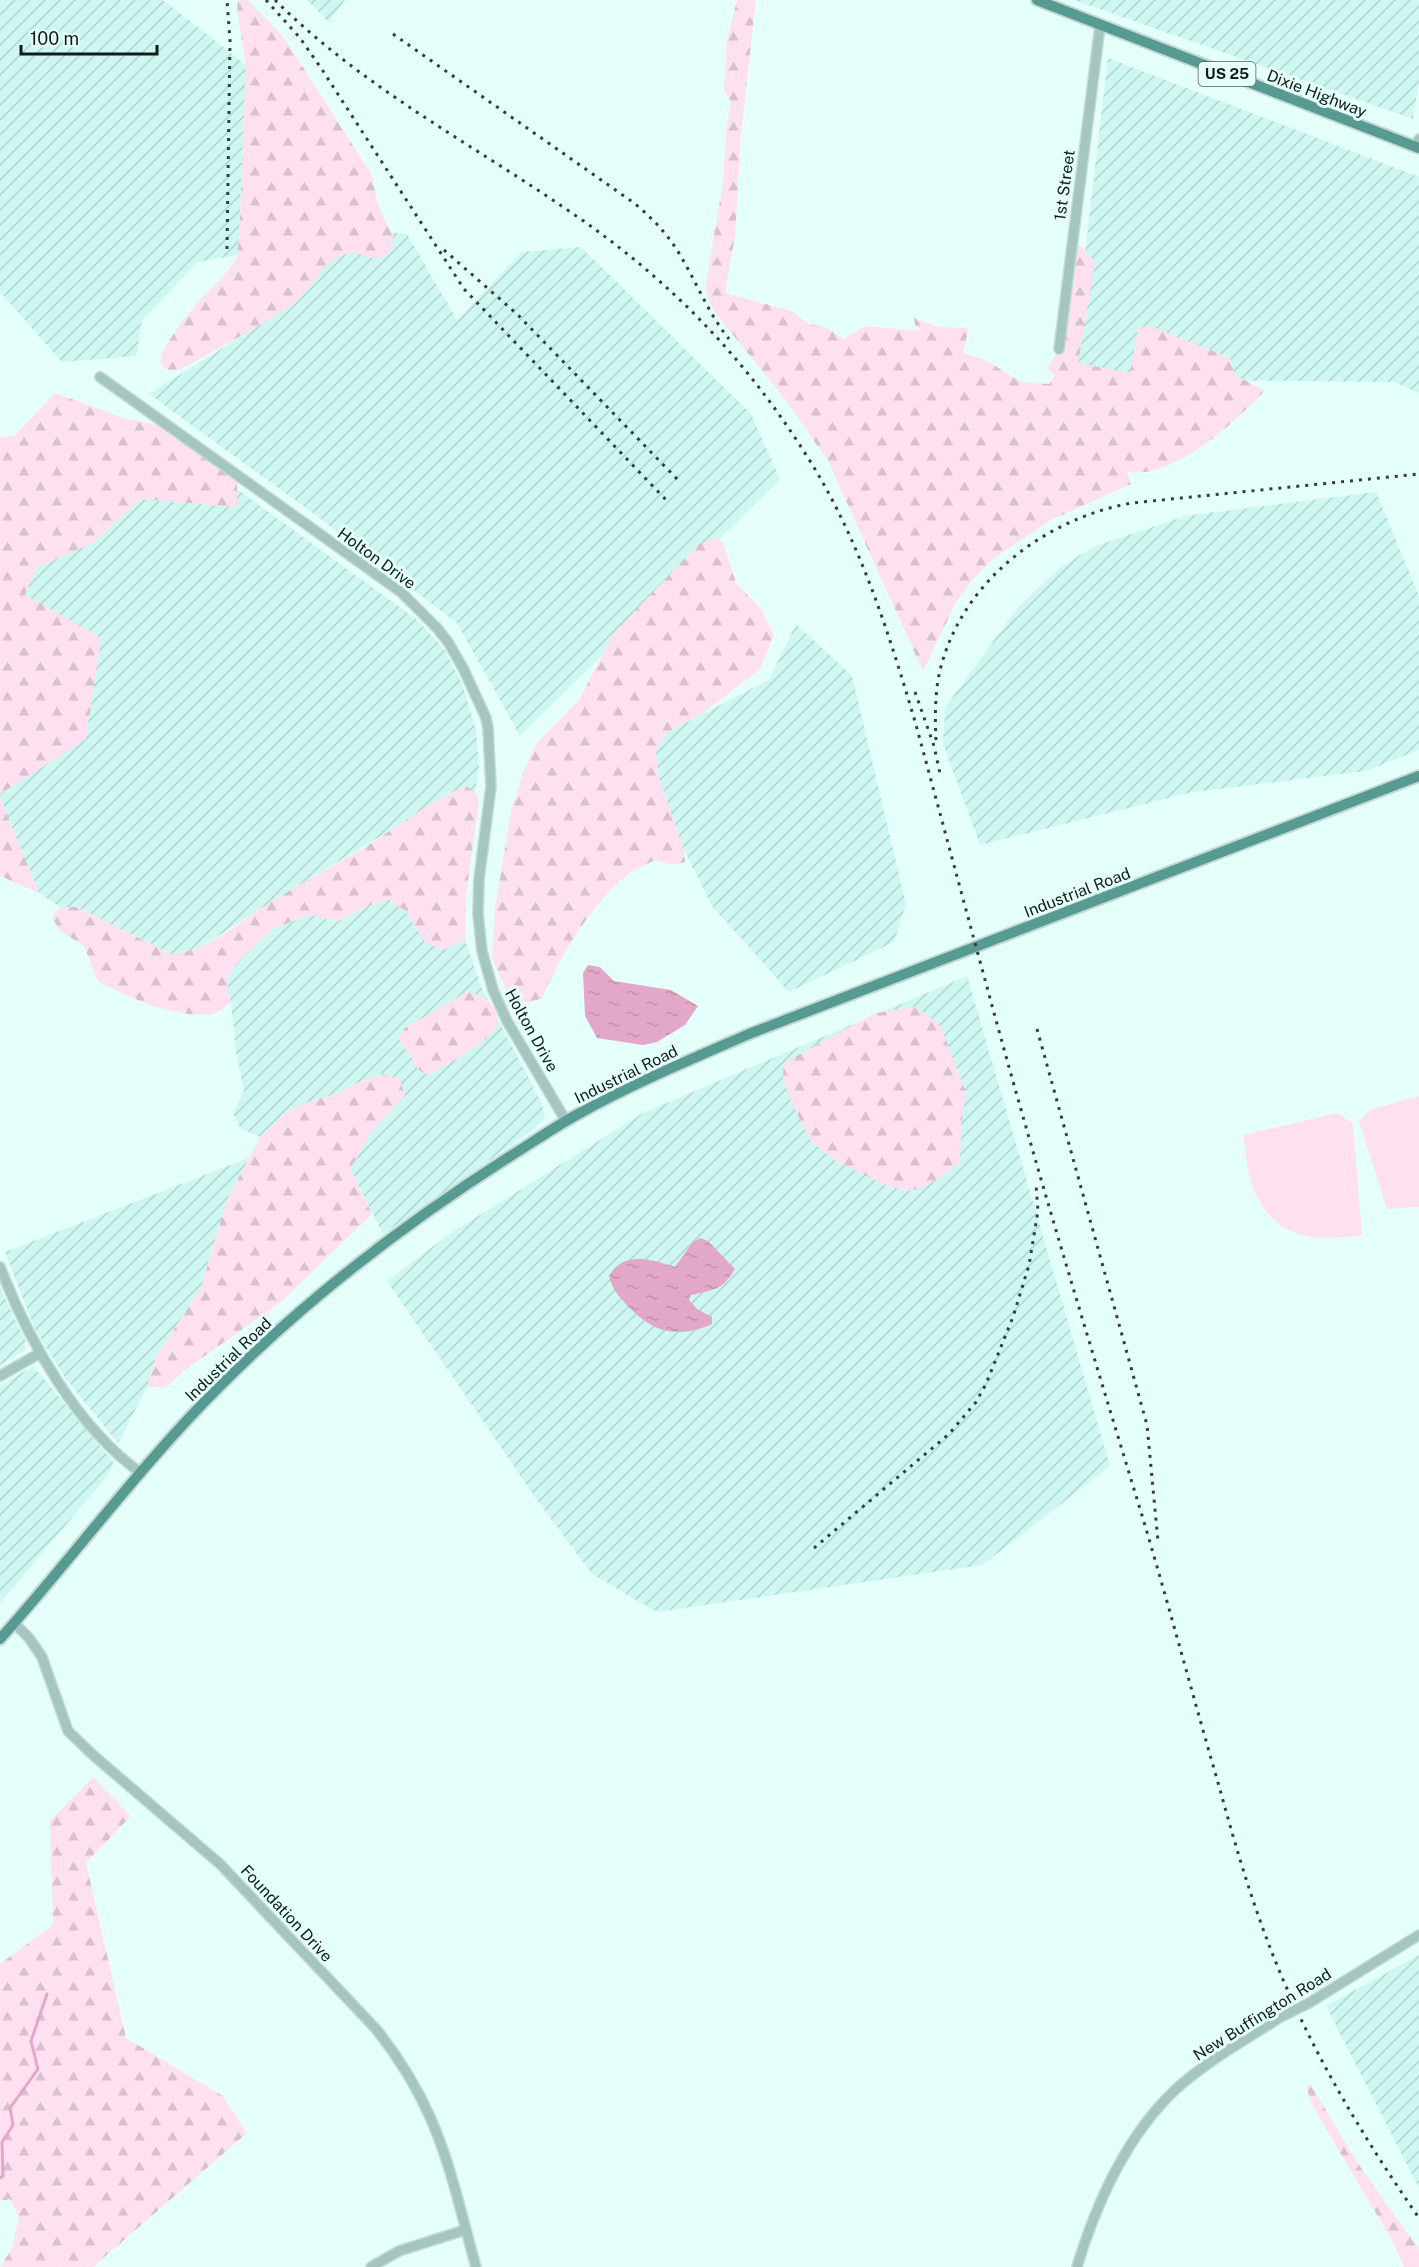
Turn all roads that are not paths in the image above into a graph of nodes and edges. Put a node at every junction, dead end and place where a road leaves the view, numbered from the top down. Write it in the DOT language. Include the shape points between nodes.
graph roads {
  1 [pos="1037,0"];
  2 [pos="1100,26"];
  3 [pos="1419,145"];
  4 [pos="1059,349"];
  5 [pos="100,377"];
  6 [pos="1419,776"];
  7 [pos="566,1121"];
  8 [pos="0,1267"];
  9 [pos="40,1353"];
  10 [pos="0,1376"];
  11 [pos="141,1473"];
  12 [pos="15,1623"];
  13 [pos="0,1639"];
  14 [pos="1419,1935"];
  15 [pos="465,2230"];
  16 [pos="371,2267"];
  17 [pos="476,2267"];
  18 [pos="1077,2267"];
  1 -- 2 [label="main road, Dixie Highway / US 25"];
  2 -- 3 [label="main road, Dixie Highway / US 25"];
  2 -- 4 [label="street, 1st Street"];
  5 -- 7 [label="street, Holton Drive" via="400,592 448,642 488,728 491,787 478,914 482,951 507,1021"];
  6 -- 7 [label="main road, Industrial Road" via="749,1035 671,1067"];
  7 -- 11 [label="main road, Industrial Road" via="455,1191 318,1295 219,1387"];
  8 -- 9 [label="street"];
  9 -- 10 [label="street"];
  9 -- 11 [label="street" via="84,1416 123,1461"];
  11 -- 12 [label="main road, Industrial Road"];
  12 -- 13 [label="main road, Industrial Road"];
  12 -- 15 [label="street, Foundation Drive" via="42,1657 68,1731 220,1864 377,2030 395,2054 431,2119"];
  14 -- 18 [label="street, New Buffington Road, bridge" via="1204,2066 1162,2103 1139,2133 1098,2205"];
  15 -- 16 [label="street" via="399,2251"];
  15 -- 17 [label="street, Foundation Drive"];
}
